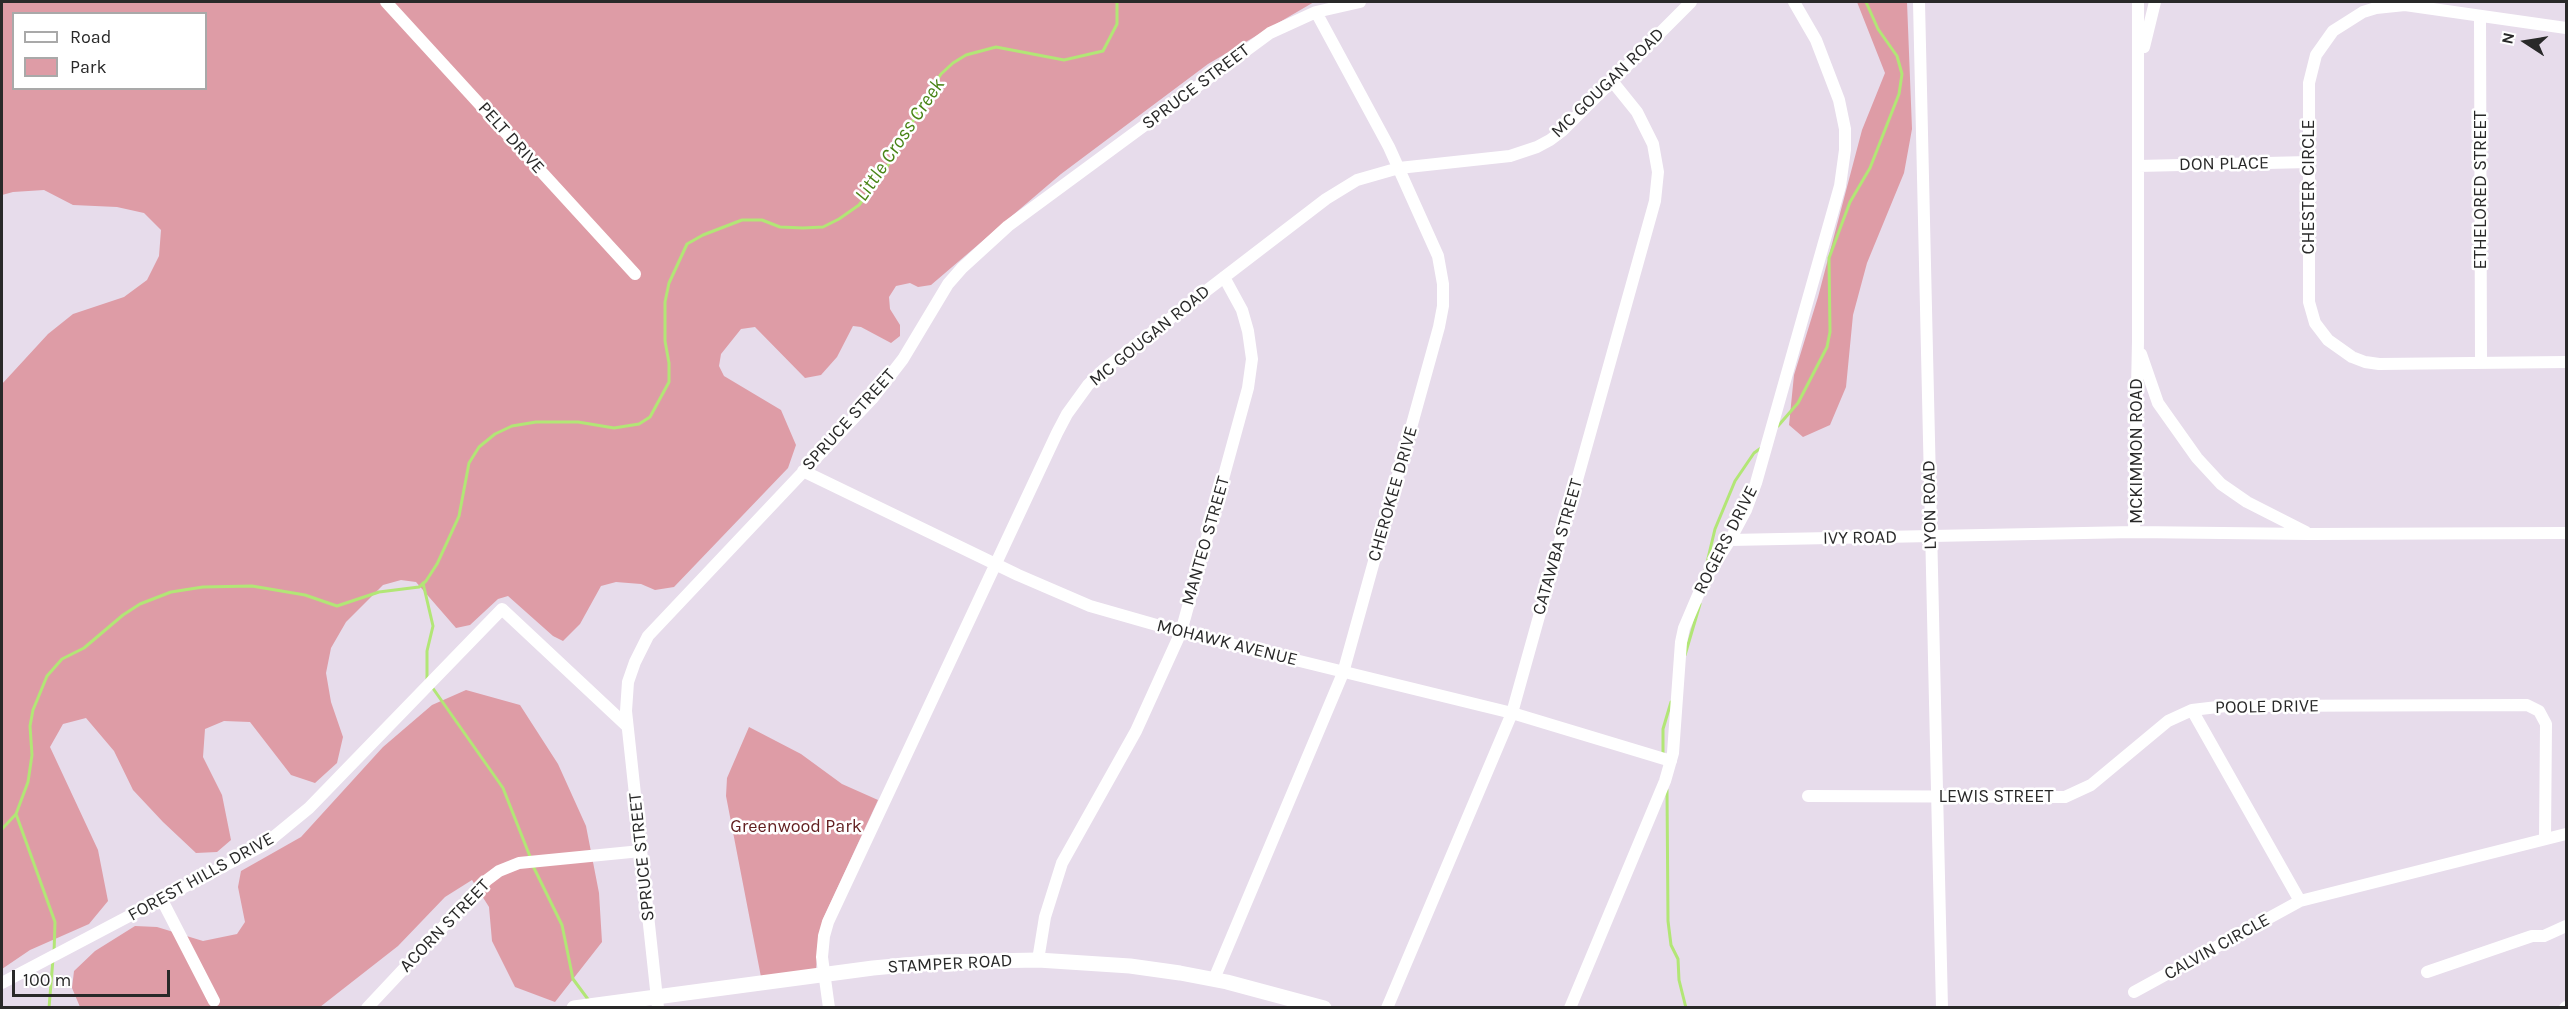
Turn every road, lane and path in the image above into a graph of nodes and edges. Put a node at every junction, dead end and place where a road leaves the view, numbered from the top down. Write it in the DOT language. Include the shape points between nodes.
graph roads {
  1 [pos="386,2"];
  2 [pos="1360,2"];
  3 [pos="1691,2"];
  4 [pos="1794,2"];
  5 [pos="1919,2"];
  6 [pos="2138,2"];
  7 [pos="2154,2"];
  8 [pos="1316,12"];
  9 [pos="2480,16"];
  10 [pos="2566,28"];
  11 [pos="2140,67"];
  12 [pos="1612,81"];
  13 [pos="2309,162"];
  14 [pos="2138,166"];
  15 [pos="1399,168"];
  16 [pos="635,274"];
  17 [pos="1224,277"];
  18 [pos="2138,341"];
  19 [pos="2566,362"];
  20 [pos="2481,363"];
  21 [pos="803,471"];
  22 [pos="2134,532"];
  23 [pos="2566,532"];
  24 [pos="2310,534"];
  25 [pos="1931,537"];
  26 [pos="1730,540"];
  27 [pos="996,563"];
  28 [pos="1181,632"];
  29 [pos="1343,673"];
  30 [pos="2192,710"];
  31 [pos="1512,713"];
  32 [pos="627,726"];
  33 [pos="1671,761"];
  34 [pos="1808,796"];
  35 [pos="1937,797"];
  36 [pos="2566,834"];
  37 [pos="2545,840"];
  38 [pos="641,851"];
  39 [pos="162,900"];
  40 [pos="2300,901"];
  41 [pos="2566,926"];
  42 [pos="1038,960"];
  43 [pos="2427,972"];
  44 [pos="825,973"];
  45 [pos="1214,979"];
  46 [pos="2,984"];
  47 [pos="2134,992"];
  48 [pos="214,1001"];
  49 [pos="657,1002"];
  50 [pos="368,1008"];
  51 [pos="574,1008"];
  52 [pos="829,1008"];
  53 [pos="1324,1008"];
  54 [pos="1387,1008"];
  55 [pos="1570,1008"];
  56 [pos="1942,1008"];
  1 -- 16 [label="street, PELT DRIVE"];
  2 -- 8 [label="street, SPRUCE STREET"];
  3 -- 12 [label="street, MC GOUGAN ROAD"];
  4 -- 26 [label="street, ROGERS DRIVE" via="1816,40 1839,100 1845,129 1844,164 1756,483"];
  5 -- 25 [label="street, LYON ROAD"];
  6 -- 11 [label="street, MCKIMMON ROAD"];
  7 -- 11 [label="street"];
  8 -- 15 [label="street, CHEROKEE DRIVE"];
  8 -- 21 [label="street, SPRUCE STREET" via="1270,33 1008,226 948,284 891,376"];
  9 -- 10 [label="street, CHESTER CIRCLE"];
  9 -- 13 [label="street, CHESTER CIRCLE" via="2391,6 2363,12 2338,26 2324,42 2312,68"];
  9 -- 20 [label="street, ETHELORED STREET"];
  11 -- 14 [label="street, MCKIMMON ROAD"];
  12 -- 15 [label="street, MC GOUGAN ROAD" via="1562,131 1538,147 1510,156"];
  12 -- 31 [label="street, CATAWBA STREET" via="1637,111 1647,131 1656,158 1658,187"];
  13 -- 14 [label="street, DON PLACE"];
  13 -- 20 [label="street, CHESTER CIRCLE" via="2309,302 2315,323 2328,340 2352,357 2379,364"];
  14 -- 18 [label="street, MCKIMMON ROAD"];
  15 -- 17 [label="street, MC GOUGAN ROAD" via="1357,180 1338,191"];
  15 -- 29 [label="street, CHEROKEE DRIVE" via="1438,256 1443,306"];
  17 -- 27 [label="street, MC GOUGAN ROAD" via="1103,370 1081,394 1057,434"];
  17 -- 28 [label="street, MANTEO STREET" via="1242,310 1248,331 1251,374"];
  18 -- 22 [label="street, MCKIMMON ROAD"];
  18 -- 24 [label="street, MCKIMMON ROAD" via="2158,403 2197,458 2221,484 2247,502"];
  19 -- 20 [label="street, CHESTER CIRCLE"];
  21 -- 27 [label="street, MOHAWK AVENUE"];
  21 -- 32 [label="street, SPRUCE STREET" via="648,636 628,682"];
  22 -- 24 [label="street, MCKIMMON ROAD"];
  22 -- 25 [label="street, IVY ROAD"];
  23 -- 24 [label="street, MCKIMMON ROAD"];
  25 -- 26 [label="street, IVY ROAD"];
  25 -- 35 [label="street, LYON ROAD"];
  26 -- 33 [label="street, ROGERS DRIVE" via="1704,581 1684,628"];
  27 -- 28 [label="street, MOHAWK AVENUE" via="1090,606"];
  27 -- 44 [label="street, MC GOUGAN ROAD" via="828,922 822,950"];
  28 -- 29 [label="street, MOHAWK AVENUE"];
  28 -- 42 [label="street, MANTEO STREET" via="1136,731 1062,862 1045,917"];
  29 -- 31 [label="street, MOHAWK AVENUE"];
  29 -- 45 [label="street, CHEROKEE DRIVE"];
  30 -- 35 [label="street, LEWIS STREET" via="2168,721 2079,792 2051,798"];
  30 -- 37 [label="street, POOLE DRIVE" via="2226,706 2533,707 2543,717 2546,731"];
  30 -- 40 [label="street, POOLE DRIVE"];
  31 -- 33 [label="street, MOHAWK AVENUE"];
  31 -- 54 [label="street, CATAWBA STREET"];
  32 -- 38 [label="street, SPRUCE STREET"];
  32 -- 39 [label="street, FOREST HILLS DRIVE" via="502,609 282,832 252,853"];
  33 -- 55 [label="street, ROGERS DRIVE"];
  34 -- 35 [label="street, LEWIS STREET"];
  35 -- 56 [label="street, LYON ROAD"];
  36 -- 37 [label="street"];
  37 -- 40 [label="street"];
  38 -- 49 [label="street, SPRUCE STREET"];
  38 -- 50 [label="street, ACORN STREET" via="519,863 499,871"];
  39 -- 46 [label="street, FOREST HILLS DRIVE"];
  39 -- 48 [label="street"];
  40 -- 47 [label="street, CALVIN CIRCLE"];
  41 -- 43 [label="street"];
  42 -- 44 [label="street, STAMPER ROAD" via="938,962"];
  42 -- 45 [label="street, STAMPER ROAD" via="1130,966"];
  44 -- 49 [label="street, STAMPER ROAD"];
  44 -- 52 [label="street, MC GOUGAN ROAD"];
  45 -- 53 [label="street, STAMPER ROAD"];
  49 -- 51 [label="street, STAMPER ROAD"];
}
